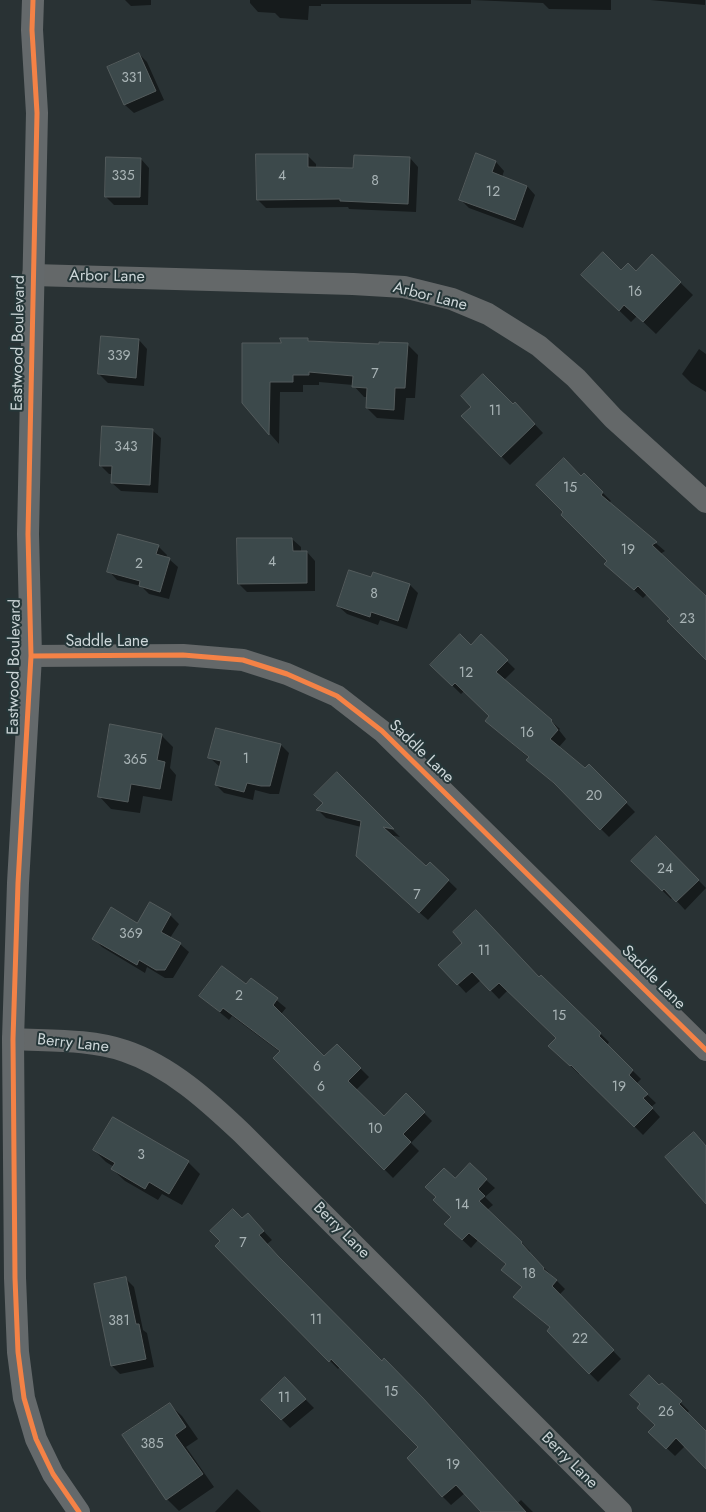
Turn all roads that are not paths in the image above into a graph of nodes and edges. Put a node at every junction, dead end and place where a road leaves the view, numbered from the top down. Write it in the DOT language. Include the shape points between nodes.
graph roads {
  1 [pos="33,0"];
  2 [pos="33,275"];
  3 [pos="706,502"];
  4 [pos="31,656"];
  5 [pos="13,1039"];
  6 [pos="706,1050"];
  7 [pos="79,1512"];
  8 [pos="621,1512"];
  1 -- 2 [label="street, Eastwood Boulevard" via="32,30 37,113"];
  2 -- 3 [label="street, Arbor Lane" via="353,284 404,287 452,299 488,314 539,346 576,378 613,418"];
  2 -- 4 [label="street, Eastwood Boulevard" via="28,534"];
  4 -- 5 [label="street, Eastwood Boulevard" via="18,883"];
  4 -- 6 [label="street, Saddle Lane" via="183,656 243,660 288,674 337,696 382,731"];
  5 -- 7 [label="street, Eastwood Boulevard" via="15,1278 18,1352 23,1390 36,1439 54,1474"];
  5 -- 8 [label="street, Berry Lane" via="80,1042 125,1051 162,1068 205,1098 242,1132"];
}
